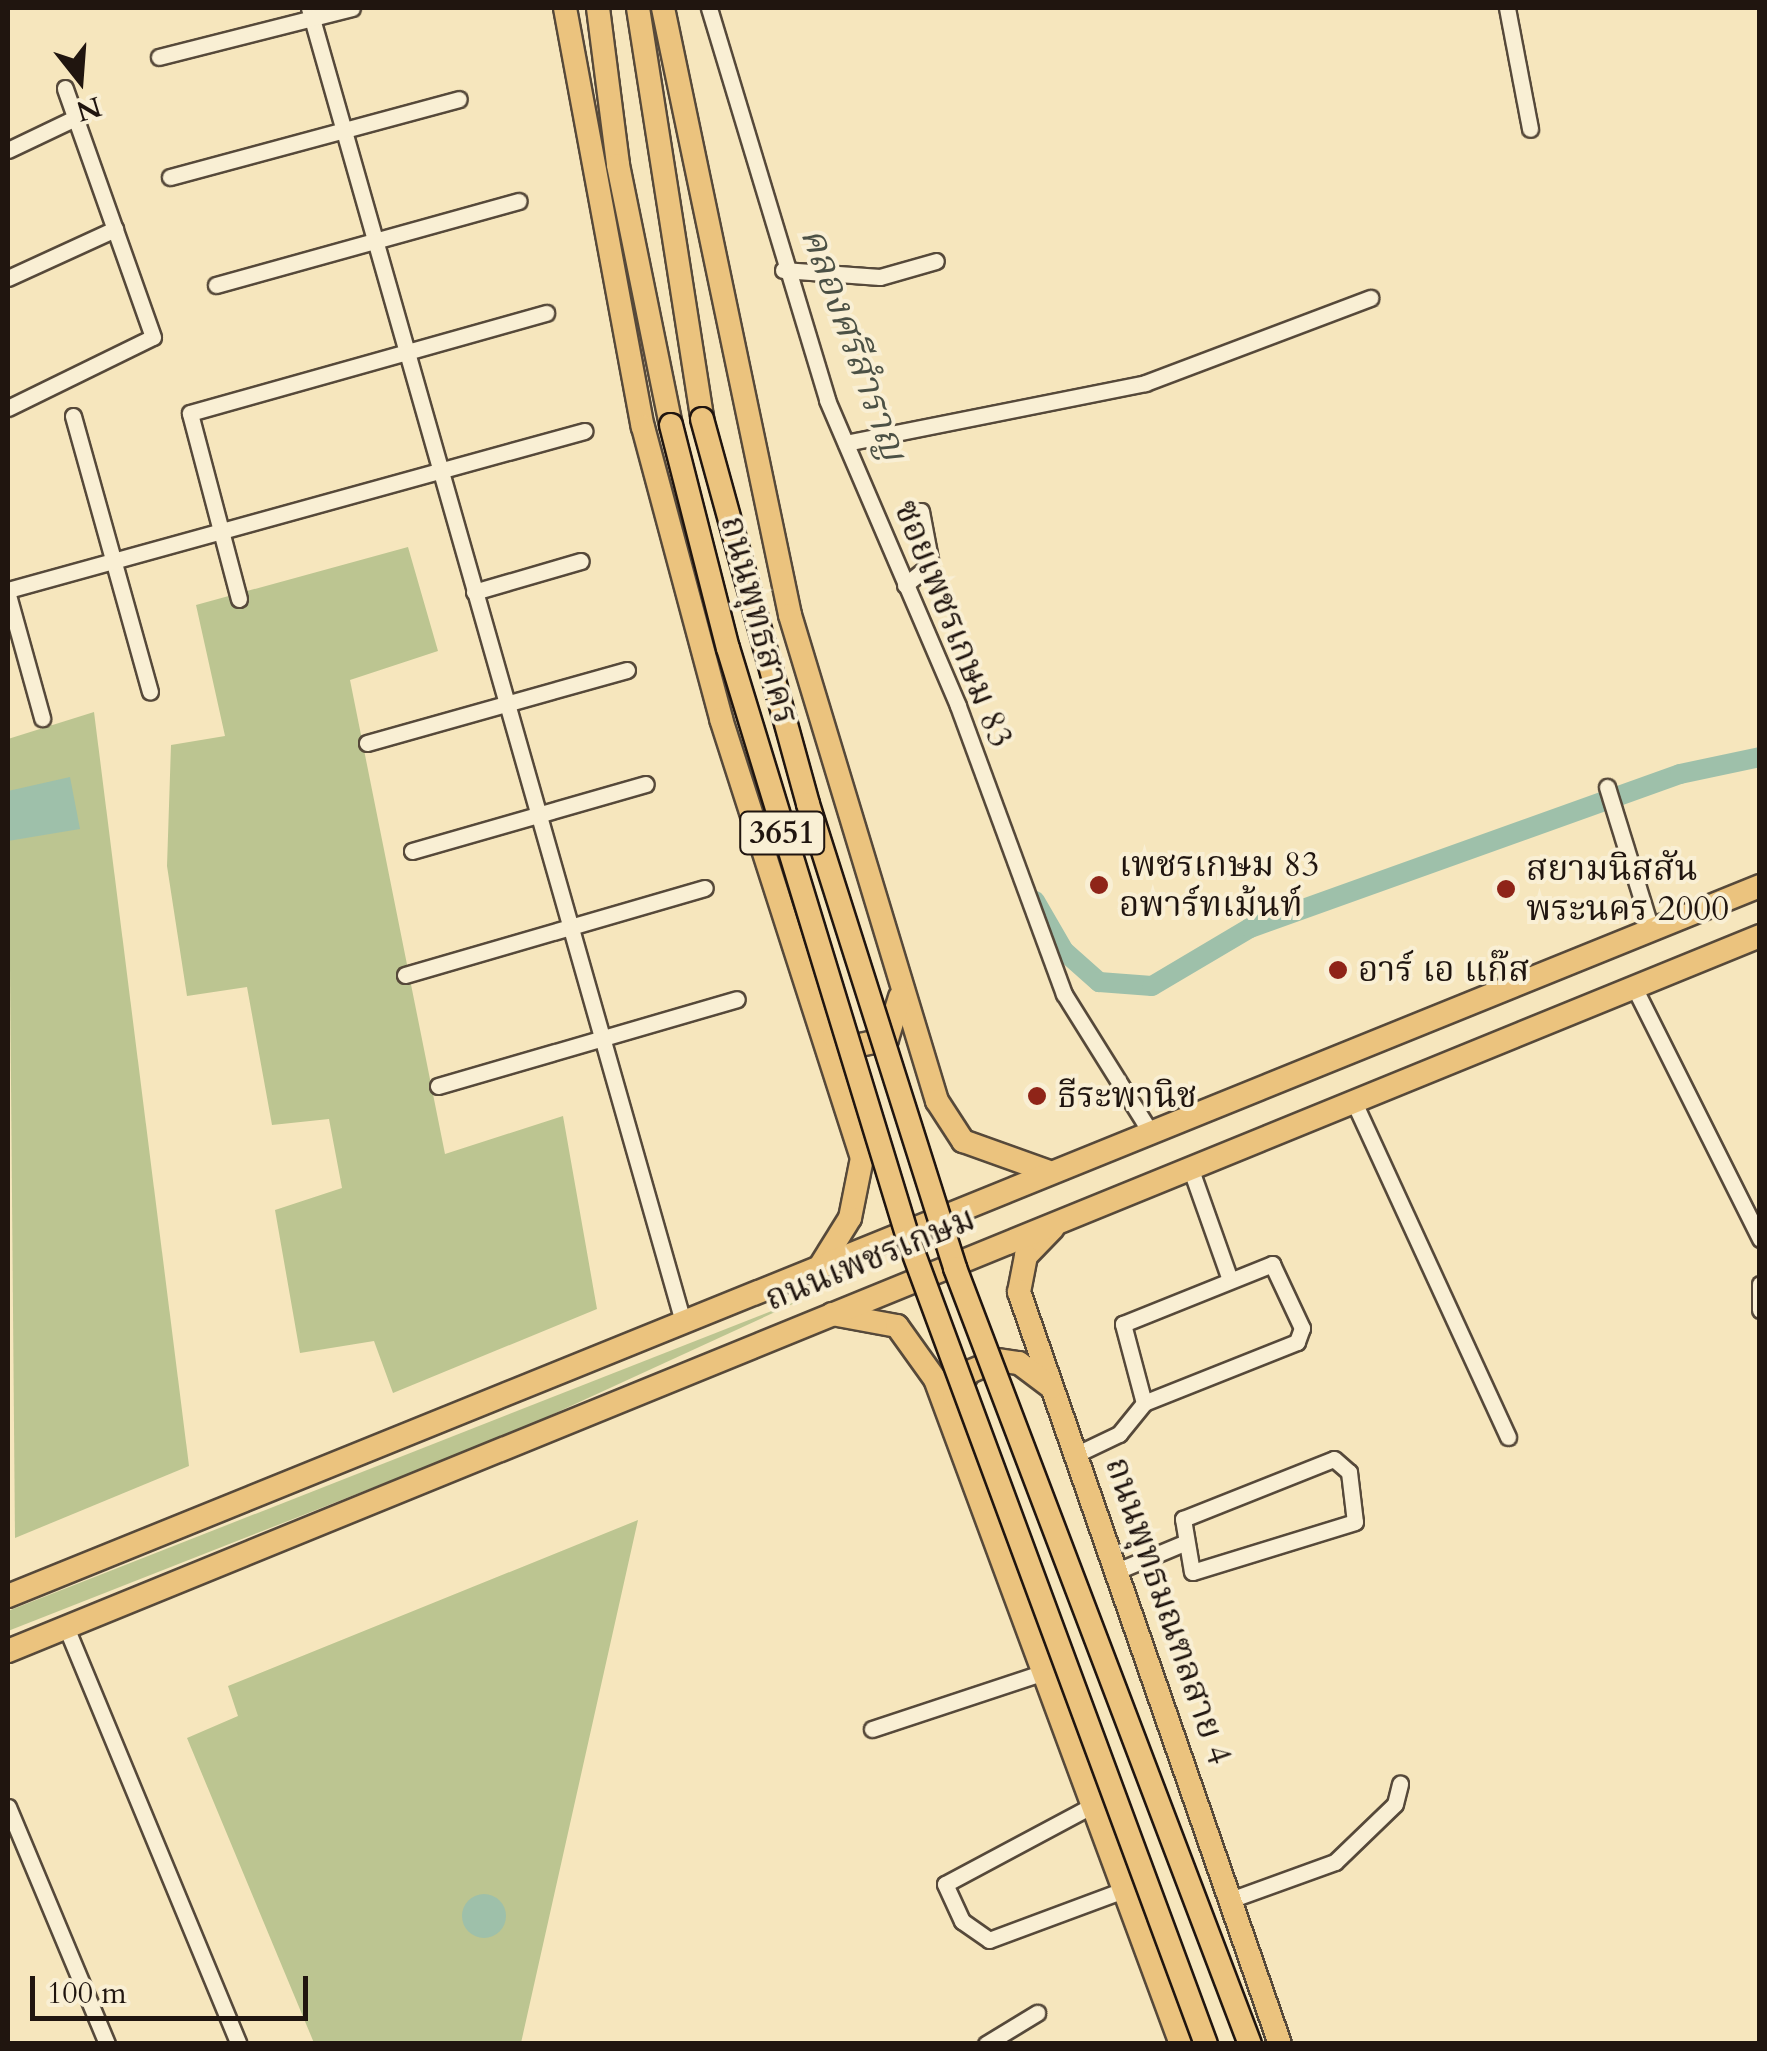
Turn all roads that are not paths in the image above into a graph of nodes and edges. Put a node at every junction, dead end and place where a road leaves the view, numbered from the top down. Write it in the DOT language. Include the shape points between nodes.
graph roads {
  1 [pos="352,8"];
  2 [pos="565,8"];
  3 [pos="598,8"];
  4 [pos="638,8"];
  5 [pos="663,8"];
  6 [pos="709,8"];
  7 [pos="1506,8"];
  8 [pos="311,13"];
  9 [pos="159,57"];
  10 [pos="65,88"];
  11 [pos="459,99"];
  12 [pos="76,118"];
  13 [pos="1530,129"];
  14 [pos="342,130"];
  15 [pos="8,150"];
  16 [pos="170,177"];
  17 [pos="519,201"];
  18 [pos="115,229"];
  19 [pos="374,239"];
  20 [pos="936,261"];
  21 [pos="783,270"];
  22 [pos="8,278"];
  23 [pos="216,285"];
  24 [pos="1370,298"];
  25 [pos="546,313"];
  26 [pos="405,351"];
  27 [pos="8,408"];
  28 [pos="72,416"];
  29 [pos="584,431"];
  30 [pos="846,443"];
  31 [pos="438,471"];
  32 [pos="921,511"];
  33 [pos="220,529"];
  34 [pos="114,560"];
  35 [pos="580,561"];
  36 [pos="905,585"];
  37 [pos="8,592"];
  38 [pos="474,592"];
  39 [pos="239,599"];
  40 [pos="627,670"];
  41 [pos="150,691"];
  42 [pos="505,704"];
  43 [pos="42,718"];
  44 [pos="367,744"];
  45 [pos="646,784"];
  46 [pos="1607,787"];
  47 [pos="538,816"];
  48 [pos="412,851"];
  49 [pos="1760,886"];
  50 [pos="705,888"];
  51 [pos="569,926"];
  52 [pos="1651,929"];
  53 [pos="1760,936"];
  54 [pos="404,975"];
  55 [pos="900,983"];
  56 [pos="1634,988"];
  57 [pos="738,999"];
  58 [pos="812,1004"];
  59 [pos="601,1038"];
  60 [pos="438,1086"];
  61 [pos="1353,1100"];
  62 [pos="1149,1130"];
  63 [pos="1190,1167"];
  64 [pos="1047,1171"];
  65 [pos="1068,1217"];
  66 [pos="941,1225"];
  67 [pos="1760,1239"];
  68 [pos="816,1271"];
  69 [pos="1229,1276"];
  70 [pos="1760,1284"];
  71 [pos="1760,1310"];
  72 [pos="826,1314"];
  73 [pos="684,1322"];
  74 [pos="1051,1387"];
  75 [pos="1144,1404"];
  76 [pos="952,1420"];
  77 [pos="1508,1437"];
  78 [pos="1077,1454"];
  79 [pos="1184,1543"];
  80 [pos="1117,1571"];
  81 [pos="8,1596"];
  82 [pos="66,1627"];
  83 [pos="8,1651"];
  84 [pos="1046,1671"];
  85 [pos="872,1729"];
  86 [pos="1400,1784"];
  87 [pos="1095,1804"];
  88 [pos="8,1807"];
  89 [pos="1126,1889"];
  90 [pos="1230,1900"];
  91 [pos="1038,2013"];
  92 [pos="1179,2043"];
  93 [pos="107,2044"];
  94 [pos="239,2044"];
  95 [pos="986,2044"];
  96 [pos="1206,2044"];
  97 [pos="1250,2044"];
  98 [pos="1280,2044"];
  1 -- 8 [label="street"];
  2 -- 58 [label="main road" via="643,426"];
  3 -- 96 [label="main road, ถนนพุทธสาคร / 3651, bridge" via="618,165 671,424 744,704 908,1238"];
  4 -- 66 [label="main road, ถนนพุทธสาคร / 3651, bridge" via="702,419 814,823"];
  5 -- 55 [label="main road" via="790,615"];
  6 -- 21 [label="street, ซอยเพชรเกษม 83"];
  7 -- 13 [label="street"];
  8 -- 9 [label="street"];
  8 -- 14 [label="street"];
  10 -- 12 [label="street"];
  11 -- 14 [label="street"];
  12 -- 15 [label="street"];
  12 -- 18 [label="street"];
  14 -- 16 [label="street"];
  14 -- 19 [label="street"];
  17 -- 19 [label="street"];
  18 -- 22 [label="street"];
  18 -- 27 [label="street" via="153,336"];
  19 -- 23 [label="street"];
  19 -- 26 [label="street"];
  20 -- 21 [label="street" via="880,277"];
  21 -- 30 [label="street, ซอยเพชรเกษม 83"];
  24 -- 30 [label="street" via="1144,383"];
  25 -- 26 [label="street"];
  26 -- 31 [label="street"];
  26 -- 33 [label="street" via="190,412"];
  28 -- 34 [label="street"];
  29 -- 31 [label="street"];
  30 -- 36 [label="street, ซอยเพชรเกษม 83"];
  31 -- 33 [label="street"];
  31 -- 38 [label="street"];
  32 -- 36 [label="street" via="931,564"];
  33 -- 34 [label="street"];
  33 -- 39 [label="street"];
  34 -- 37 [label="street"];
  34 -- 41 [label="street"];
  35 -- 38 [label="street"];
  36 -- 62 [label="street, ซอยเพชรเกษม 83" via="1064,994"];
  37 -- 43 [label="street"];
  38 -- 42 [label="street"];
  40 -- 42 [label="street"];
  42 -- 44 [label="street"];
  42 -- 47 [label="street"];
  45 -- 47 [label="street"];
  46 -- 52 [label="street"];
  47 -- 48 [label="street"];
  47 -- 51 [label="street"];
  49 -- 52 [label="main road, ถนนเพชรเกษม"];
  50 -- 51 [label="street"];
  51 -- 54 [label="street"];
  51 -- 59 [label="street"];
  52 -- 62 [label="main road, ถนนเพชรเกษม"];
  53 -- 56 [label="main road, ถนนเพชรเกษม"];
  55 -- 58 [label="main road" via="895,1029 874,1044 842,1043"];
  55 -- 64 [label="main road" via="947,1123 991,1157"];
  56 -- 61 [label="main road, ถนนเพชรเกษม"];
  56 -- 67 [label="street"];
  57 -- 59 [label="street"];
  58 -- 68 [label="main road" via="863,1177 850,1218"];
  59 -- 60 [label="street"];
  59 -- 73 [label="street"];
  61 -- 63 [label="main road, ถนนเพชรเกษม"];
  61 -- 77 [label="street"];
  62 -- 64 [label="main road, ถนนเพชรเกษม"];
  63 -- 65 [label="main road, ถนนเพชรเกษม"];
  63 -- 69 [label="street"];
  64 -- 68 [label="main road, ถนนเพชรเกษม"];
  65 -- 72 [label="main road, ถนนเพชรเกษม"];
  65 -- 74 [label="main road, ถนนพุทธมณฑลสาย 4" via="1038,1240 1019,1275"];
  66 -- 97 [label="main road, ถนนพุทธมณฑลสาย 4, bridge"];
  68 -- 73 [label="main road, ถนนเพชรเกษม"];
  69 -- 75 [label="street" via="1123,1324"];
  69 -- 75 [label="street" via="1272,1264 1300,1337"];
  70 -- 71 [label="street"];
  72 -- 76 [label="main road" via="886,1319 909,1335"];
  72 -- 82 [label="main road, ถนนเพชรเกษม"];
  73 -- 81 [label="main road, ถนนเพชรเกษม"];
  74 -- 76 [label="main road" via="1019,1363 981,1364 958,1385"];
  74 -- 78 [label="main road, ถนนพุทธมณฑลสาย 4"];
  75 -- 78 [label="street" via="1119,1434"];
  76 -- 84 [label="main road"];
  78 -- 80 [label="main road, ถนนพุทธมณฑลสาย 4"];
  79 -- 79 [label="street" via="1198,1575 1356,1522 1361,1512 1344,1460 1191,1514"];
  79 -- 80 [label="street"];
  80 -- 90 [label="main road, ถนนพุทธมณฑลสาย 4"];
  82 -- 83 [label="main road, ถนนเพชรเกษม"];
  82 -- 94 [label="street"];
  84 -- 85 [label="street"];
  84 -- 87 [label="main road"];
  86 -- 90 [label="street" via="1395,1804 1335,1862"];
  87 -- 89 [label="main road"];
  87 -- 89 [label="street" via="945,1884 962,1920 989,1940"];
  88 -- 93 [label="street"];
  89 -- 92 [label="main road"];
  90 -- 98 [label="main road, ถนนพุทธมณฑลสาย 4"];
  91 -- 95 [label="street"];
}
